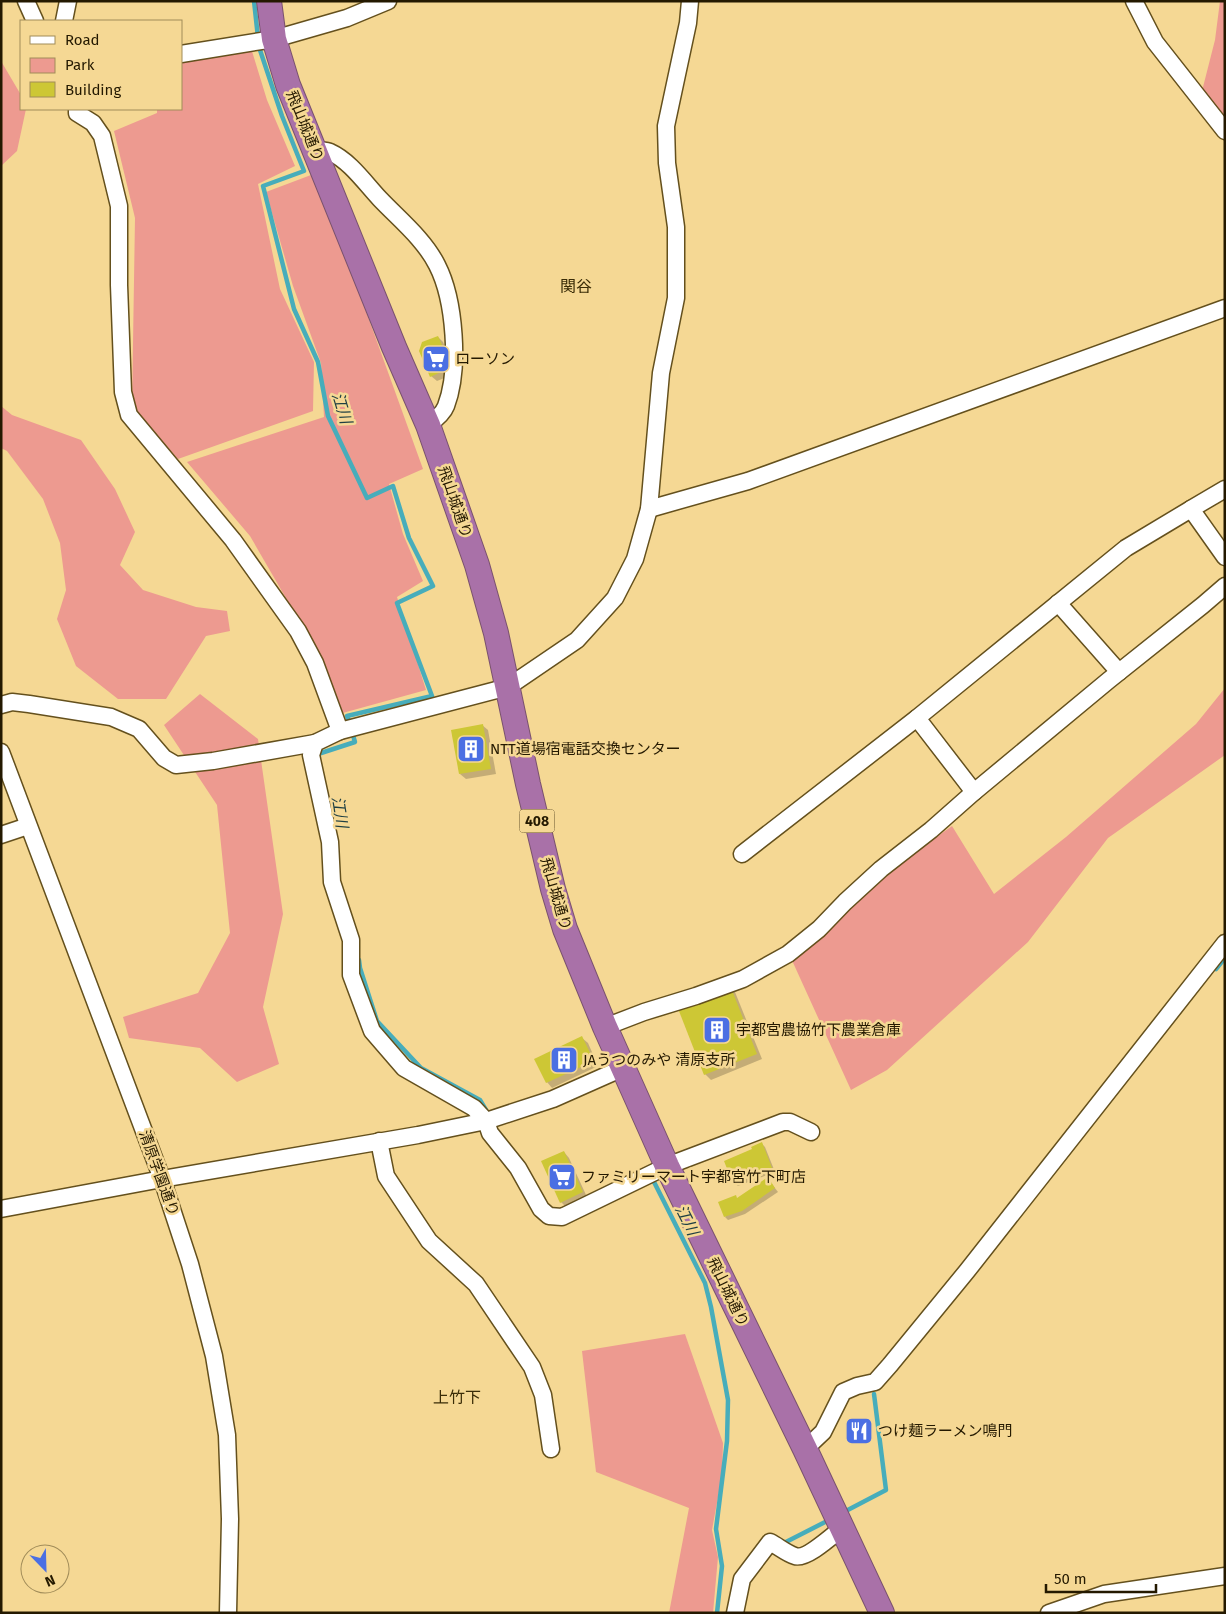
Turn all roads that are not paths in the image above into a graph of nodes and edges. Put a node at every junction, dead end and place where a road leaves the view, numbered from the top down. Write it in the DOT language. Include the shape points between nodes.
graph roads {
  1 [pos="26,1"];
  2 [pos="68,1"];
  3 [pos="269,1"];
  4 [pos="388,1"];
  5 [pos="690,1"];
  6 [pos="1134,1"];
  7 [pos="35,20"];
  8 [pos="64,20"];
  9 [pos="274,40"];
  10 [pos="182,54"];
  11 [pos="77,110"];
  12 [pos="1225,131"];
  13 [pos="315,150"];
  14 [pos="1225,308"];
  15 [pos="428,425"];
  16 [pos="1225,489"];
  17 [pos="649,509"];
  18 [pos="1191,509"];
  19 [pos="1225,557"];
  20 [pos="1225,586"];
  21 [pos="1058,603"];
  22 [pos="1119,672"];
  23 [pos="508,687"];
  24 [pos="1,705"];
  25 [pos="917,718"];
  26 [pos="340,731"];
  27 [pos="316,743"];
  28 [pos="1,752"];
  29 [pos="974,792"];
  30 [pos="28,826"];
  31 [pos="1,835"];
  32 [pos="742,854"];
  33 [pos="1225,943"];
  34 [pos="605,1027"];
  35 [pos="623,1068"];
  36 [pos="486,1121"];
  37 [pos="811,1132"];
  38 [pos="379,1140"];
  39 [pos="667,1166"];
  40 [pos="162,1179"];
  41 [pos="1,1209"];
  42 [pos="805,1449"];
  43 [pos="551,1450"];
  44 [pos="842,1528"];
  45 [pos="1225,1576"];
  46 [pos="228,1613"];
  47 [pos="735,1613"];
  48 [pos="882,1613"];
  49 [pos="1049,1613"];
  1 -- 7 [label="street"];
  2 -- 8 [label="street"];
  3 -- 9 [label="highway, 飛山城通り / 408"];
  4 -- 9 [label="street" via="347,18"];
  5 -- 17 [label="street" via="666,126 667,164 676,227 676,298 661,373"];
  6 -- 12 [label="street" via="1155,42"];
  9 -- 10 [label="street"];
  9 -- 13 [label="highway, 飛山城通り / 408" via="288,85"];
  11 -- 26 [label="street" via="93,123 102,136 119,206 123,392 129,415 233,540 298,631 315,663"];
  13 -- 15 [label="highway, 飛山城通り / 408"];
  13 -- 15 [label="street" via="329,152 347,164 424,245 437,264 447,288 454,339 453,376 445,407"];
  14 -- 17 [label="street" via="748,481"];
  15 -- 23 [label="highway, 飛山城通り / 408" via="477,565"];
  16 -- 18 [label="street"];
  17 -- 23 [label="street" via="635,559 615,598 577,640"];
  18 -- 19 [label="street"];
  18 -- 21 [label="street" via="1126,548"];
  20 -- 22 [label="street"];
  21 -- 22 [label="street"];
  21 -- 25 [label="street"];
  22 -- 29 [label="street"];
  23 -- 26 [label="street"];
  23 -- 34 [label="highway, 飛山城通り / 408" via="553,889 565,929"];
  24 -- 27 [label="street" via="12,702 111,717 139,729 164,758 176,765"];
  25 -- 29 [label="street"];
  25 -- 32 [label="street"];
  26 -- 27 [label="street"];
  27 -- 36 [label="street" via="311,755 330,842 332,882 351,940 351,975 372,1031 404,1068 474,1108"];
  28 -- 30 [label="street, 清原学園通り"];
  29 -- 34 [label="street" via="788,954 743,979"];
  30 -- 31 [label="street"];
  30 -- 40 [label="street, 清原学園通り"];
  33 -- 42 [label="street" via="890,1365 875,1382 843,1392 823,1432"];
  34 -- 35 [label="highway, 飛山城通り / 408"];
  35 -- 36 [label="street" via="553,1099"];
  35 -- 39 [label="highway, 飛山城通り / 408"];
  36 -- 38 [label="street"];
  36 -- 39 [label="street" via="490,1133 518,1168 541,1209 549,1216 562,1217"];
  37 -- 39 [label="street" via="783,1122"];
  38 -- 40 [label="street"];
  38 -- 43 [label="street" via="386,1176 429,1241 476,1284 532,1367 543,1395"];
  39 -- 42 [label="highway, 飛山城通り / 408"];
  40 -- 41 [label="street"];
  40 -- 46 [label="street, 清原学園通り" via="190,1264 214,1356 227,1435 230,1519"];
  42 -- 44 [label="highway, 飛山城通り / 408"];
  44 -- 47 [label="street" via="802,1556 795,1556 770,1542 742,1579"];
  44 -- 48 [label="highway, 飛山城通り / 408"];
  45 -- 49 [label="street" via="1104,1594"];
}
